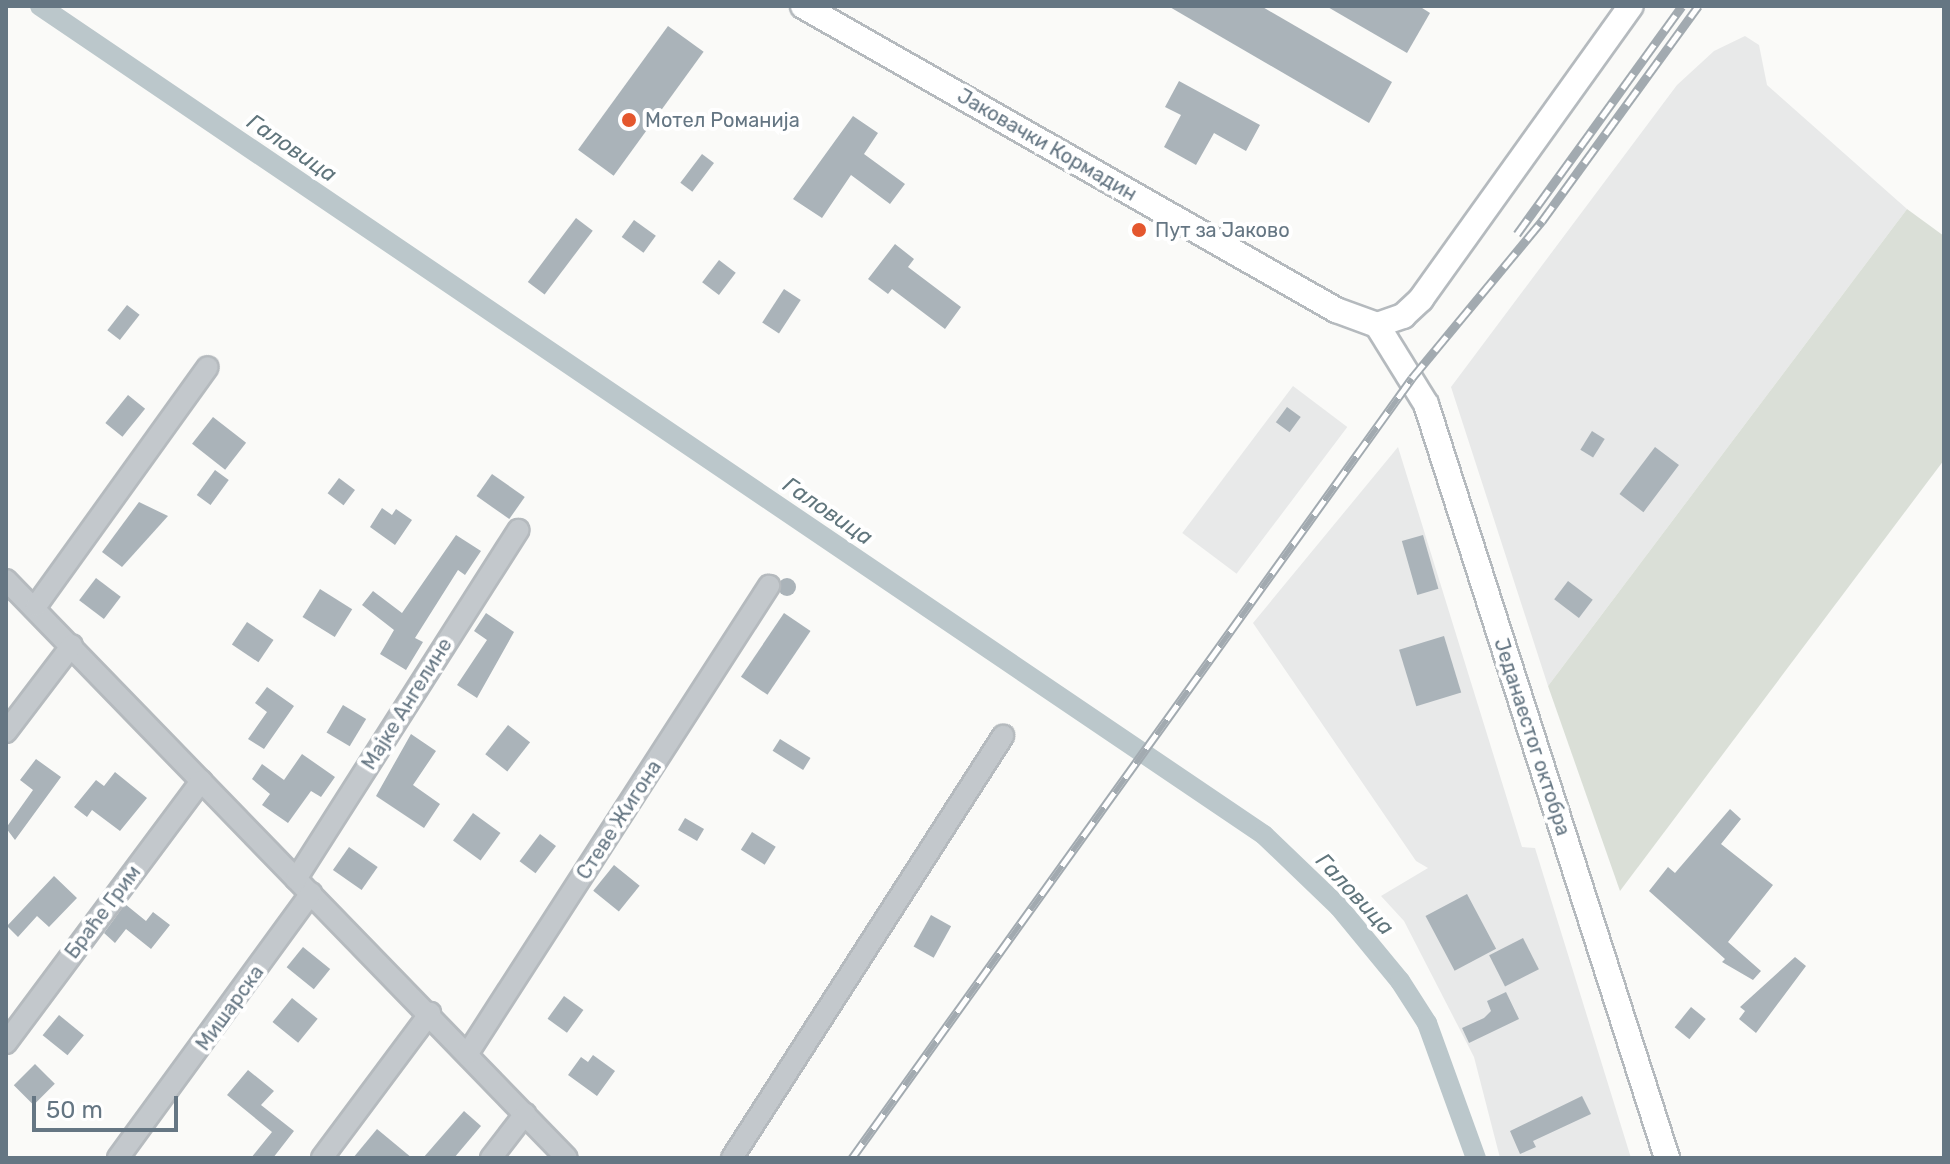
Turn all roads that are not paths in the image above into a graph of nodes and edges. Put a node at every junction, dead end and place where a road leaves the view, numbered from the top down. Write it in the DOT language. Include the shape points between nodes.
graph roads {
  1 [pos="803,6"];
  2 [pos="1631,6"];
  3 [pos="1377,325"];
  4 [pos="208,367"];
  5 [pos="518,530"];
  6 [pos="6,580"];
  7 [pos="769,586"];
  8 [pos="36,606"];
  9 [pos="72,645"];
  10 [pos="6,732"];
  11 [pos="1003,736"];
  12 [pos="201,781"];
  13 [pos="304,886"];
  14 [pos="430,1013"];
  15 [pos="6,1043"];
  16 [pos="468,1053"];
  17 [pos="525,1114"];
  18 [pos="118,1158"];
  19 [pos="322,1158"];
  20 [pos="491,1158"];
  21 [pos="567,1158"];
  22 [pos="732,1158"];
  23 [pos="1667,1158"];
  1 -- 3 [label="main road, Јаковачки Кормадин" via="1336,310"];
  2 -- 3 [label="main road" via="1421,299 1403,316"];
  3 -- 23 [label="main road, Једанаестог октобра" via="1426,404"];
  4 -- 8 [label="street"];
  5 -- 13 [label="street, Мајке Ангелине"];
  6 -- 8 [label="street"];
  7 -- 16 [label="street, Стеве Жигона"];
  8 -- 9 [label="street"];
  9 -- 10 [label="street"];
  9 -- 12 [label="street"];
  11 -- 22 [label="street"];
  12 -- 13 [label="street"];
  12 -- 15 [label="street, Браће Грим"];
  13 -- 14 [label="street"];
  13 -- 18 [label="street, Мишарска"];
  14 -- 16 [label="street"];
  14 -- 19 [label="street"];
  16 -- 17 [label="street"];
  17 -- 20 [label="street"];
  17 -- 21 [label="street"];
}
